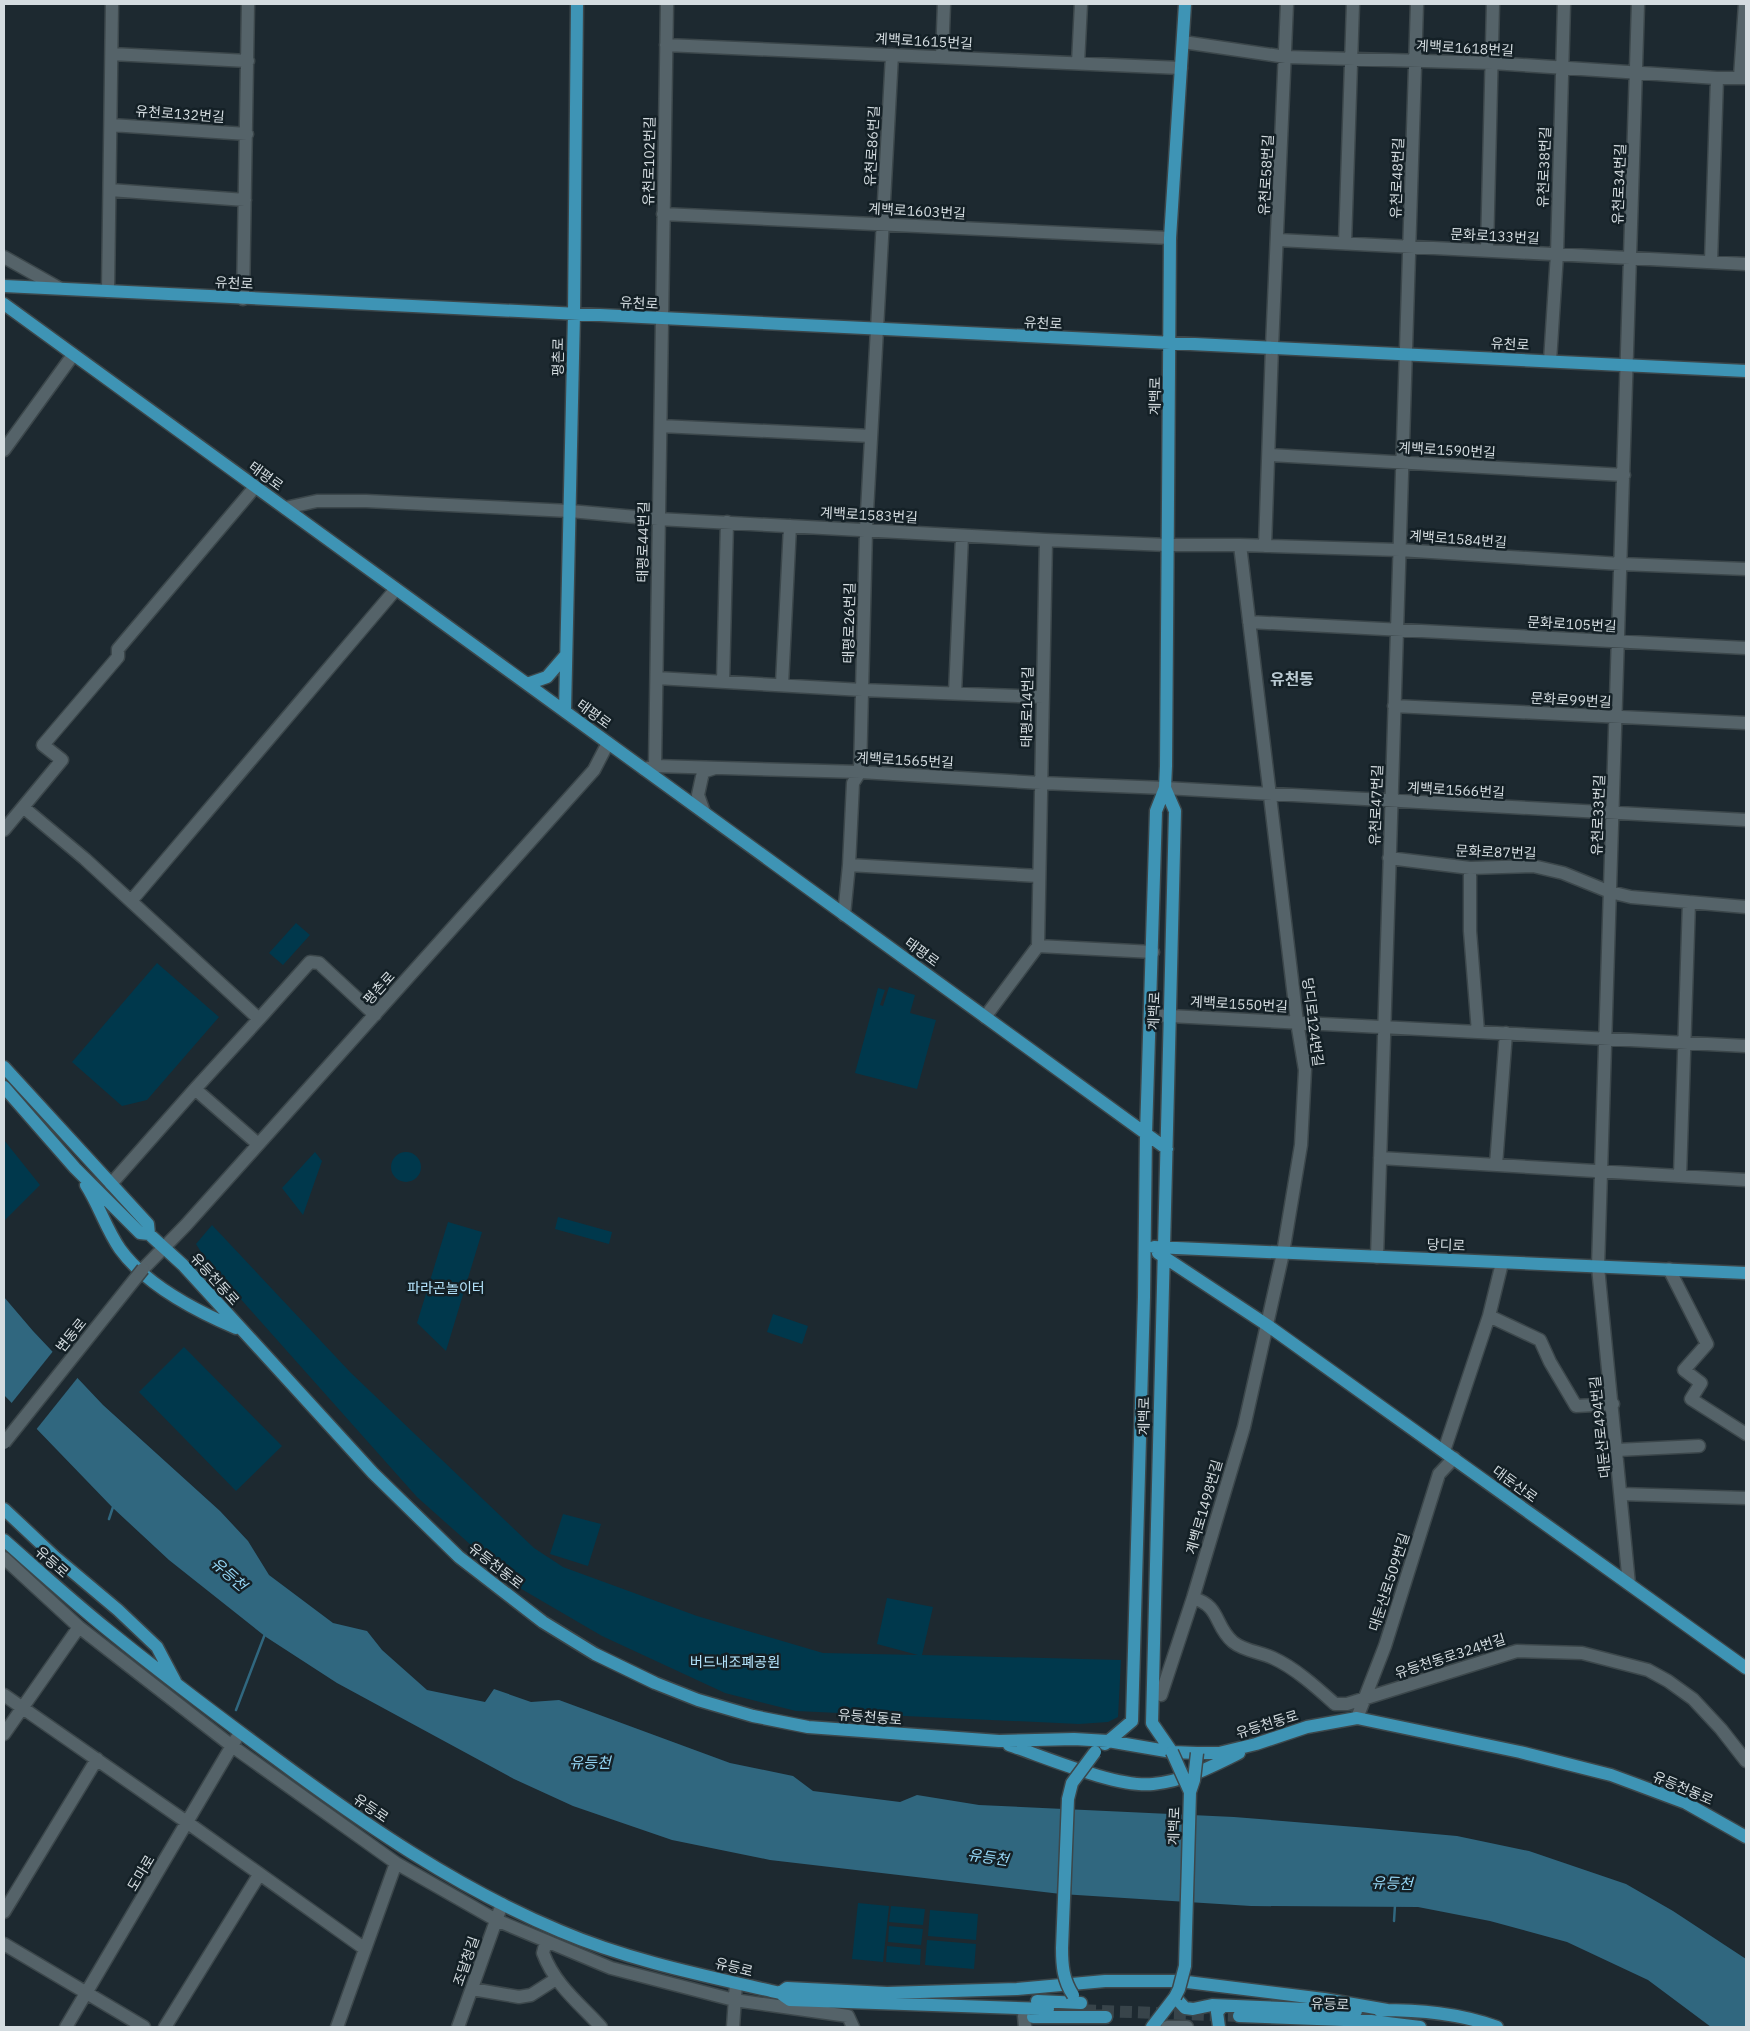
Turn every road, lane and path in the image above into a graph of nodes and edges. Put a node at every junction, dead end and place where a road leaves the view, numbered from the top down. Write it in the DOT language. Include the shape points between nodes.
graph roads {
  1 [pos="112,4"];
  2 [pos="248,4"];
  3 [pos="577,4"];
  4 [pos="668,4"];
  5 [pos="944,4"];
  6 [pos="1081,4"];
  7 [pos="1185,4"];
  8 [pos="1288,4"];
  9 [pos="1352,4"];
  10 [pos="1417,4"];
  11 [pos="1492,4"];
  12 [pos="1564,4"];
  13 [pos="1638,4"];
  14 [pos="1744,4"];
  15 [pos="1183,42"];
  16 [pos="666,45"];
  17 [pos="112,54"];
  18 [pos="892,54"];
  19 [pos="942,57"];
  20 [pos="1286,57"];
  21 [pos="1352,59"];
  22 [pos="248,60"];
  23 [pos="1416,61"];
  24 [pos="1078,63"];
  25 [pos="1492,63"];
  26 [pos="1181,68"];
  27 [pos="1563,69"];
  28 [pos="1637,72"];
  29 [pos="1743,77"];
  30 [pos="1717,78"];
  31 [pos="111,125"];
  32 [pos="247,134"];
  33 [pos="110,190"];
  34 [pos="245,200"];
  35 [pos="663,214"];
  36 [pos="882,224"];
  37 [pos="1170,238"];
  38 [pos="1278,240"];
  39 [pos="1345,243"];
  40 [pos="1409,246"];
  41 [pos="1487,250"];
  42 [pos="1556,254"];
  43 [pos="4,256"];
  44 [pos="1631,258"];
  45 [pos="1711,262"];
  46 [pos="1746,264"];
  47 [pos="4,286"];
  48 [pos="59,288"];
  49 [pos="108,291"];
  50 [pos="243,299"];
  51 [pos="4,304"];
  52 [pos="574,314"];
  53 [pos="661,319"];
  54 [pos="877,330"];
  55 [pos="1170,342"];
  56 [pos="1272,347"];
  57 [pos="1406,354"];
  58 [pos="74,355"];
  59 [pos="1550,361"];
  60 [pos="1627,365"];
  61 [pos="1746,371"];
  62 [pos="661,426"];
  63 [pos="871,436"];
  64 [pos="4,450"];
  65 [pos="1268,454"];
  66 [pos="1402,462"];
  67 [pos="1624,475"];
  68 [pos="255,487"];
  69 [pos="285,508"];
  70 [pos="570,511"];
  71 [pos="658,519"];
  72 [pos="727,522"];
  73 [pos="790,526"];
  74 [pos="866,530"];
  75 [pos="962,536"];
  76 [pos="1046,540"];
  77 [pos="1168,545"];
  78 [pos="1240,545"];
  79 [pos="1266,546"];
  80 [pos="1399,550"];
  81 [pos="1621,564"];
  82 [pos="1746,569"];
  83 [pos="396,589"];
  84 [pos="1249,622"];
  85 [pos="1397,630"];
  86 [pos="1618,642"];
  87 [pos="1746,648"];
  88 [pos="566,655"];
  89 [pos="657,678"];
  90 [pos="723,682"];
  91 [pos="527,684"];
  92 [pos="782,684"];
  93 [pos="862,690"];
  94 [pos="956,693"];
  95 [pos="1043,697"];
  96 [pos="1394,706"];
  97 [pos="565,711"];
  98 [pos="1616,717"];
  99 [pos="1746,723"];
  100 [pos="608,743"];
  101 [pos="650,767"];
  102 [pos="715,768"];
  103 [pos="860,772"];
  104 [pos="1041,783"];
  105 [pos="1165,788"];
  106 [pos="1271,796"];
  107 [pos="1391,802"];
  108 [pos="23,808"];
  109 [pos="704,812"];
  110 [pos="1613,814"];
  111 [pos="1746,820"];
  112 [pos="4,830"];
  113 [pos="1390,858"];
  114 [pos="849,865"];
  115 [pos="1470,868"];
  116 [pos="1039,876"];
  117 [pos="1610,892"];
  118 [pos="131,901"];
  119 [pos="1689,902"];
  120 [pos="1746,907"];
  121 [pos="844,915"];
  122 [pos="1038,946"];
  123 [pos="1153,952"];
  124 [pos="375,1015"];
  125 [pos="1150,1015"];
  126 [pos="1169,1016"];
  127 [pos="985,1017"];
  128 [pos="259,1019"];
  129 [pos="1298,1022"];
  130 [pos="1384,1027"];
  131 [pos="1478,1032"];
  132 [pos="1506,1033"];
  133 [pos="1606,1038"];
  134 [pos="1684,1043"];
  135 [pos="1746,1046"];
  136 [pos="4,1067"];
  137 [pos="4,1088"];
  138 [pos="195,1089"];
  139 [pos="1146,1134"];
  140 [pos="258,1144"];
  141 [pos="1167,1149"];
  142 [pos="1380,1158"];
  143 [pos="1496,1165"];
  144 [pos="75,1168"];
  145 [pos="1602,1172"];
  146 [pos="1680,1176"];
  147 [pos="1746,1180"];
  148 [pos="111,1184"];
  149 [pos="148,1234"];
  150 [pos="1145,1246"];
  151 [pos="164,1248"];
  152 [pos="1162,1252"];
  153 [pos="1283,1253"];
  154 [pos="1377,1257"];
  155 [pos="1502,1262"];
  156 [pos="1598,1267"];
  157 [pos="1669,1270"];
  158 [pos="1746,1272"];
  159 [pos="1489,1316"];
  160 [pos="1267,1325"];
  161 [pos="240,1329"];
  162 [pos="1613,1404"];
  163 [pos="1746,1434"];
  164 [pos="4,1443"];
  165 [pos="1699,1446"];
  166 [pos="1617,1450"];
  167 [pos="1449,1455"];
  168 [pos="1621,1494"];
  169 [pos="1746,1498"];
  170 [pos="4,1509"];
  171 [pos="4,1540"];
  172 [pos="4,1558"];
  173 [pos="1629,1584"];
  174 [pos="1193,1598"];
  175 [pos="79,1627"];
  176 [pos="1746,1668"];
  177 [pos="177,1686"];
  178 [pos="4,1695"];
  179 [pos="1161,1695"];
  180 [pos="1365,1698"];
  181 [pos="22,1708"];
  182 [pos="1357,1718"];
  183 [pos="240,1732"];
  184 [pos="4,1734"];
  185 [pos="999,1741"];
  186 [pos="1108,1741"];
  187 [pos="1256,1744"];
  188 [pos="232,1746"];
  189 [pos="1172,1752"];
  190 [pos="1197,1753"];
  191 [pos="96,1759"];
  192 [pos="1746,1761"];
  193 [pos="1190,1792"];
  194 [pos="188,1822"];
  195 [pos="1746,1837"];
  196 [pos="396,1863"];
  197 [pos="259,1875"];
  198 [pos="502,1904"];
  199 [pos="4,1912"];
  200 [pos="496,1920"];
  201 [pos="546,1941"];
  202 [pos="4,1944"];
  203 [pos="365,1949"];
  204 [pos="556,1979"];
  205 [pos="736,1982"];
  206 [pos="472,1989"];
  207 [pos="780,1993"];
  208 [pos="887,1993"];
  209 [pos="86,1994"];
  210 [pos="1174,1997"];
  211 [pos="1077,1999"];
  212 [pos="734,2000"];
  213 [pos="821,2002"];
  214 [pos="1060,2002"];
  215 [pos="1223,2006"];
  216 [pos="1048,2009"];
  217 [pos="1387,2010"];
  218 [pos="1239,2016"];
  219 [pos="1061,2017"];
  220 [pos="1106,2017"];
  221 [pos="1025,2022"];
  222 [pos="66,2027"];
  223 [pos="144,2027"];
  224 [pos="165,2027"];
  225 [pos="337,2027"];
  226 [pos="458,2027"];
  227 [pos="602,2027"];
  228 [pos="733,2027"];
  229 [pos="852,2027"];
  230 [pos="1114,2027"];
  231 [pos="1152,2027"];
  232 [pos="1168,2027"];
  233 [pos="1187,2027"];
  234 [pos="1219,2027"];
  235 [pos="1420,2027"];
  236 [pos="1497,2027"];
  1 -- 17 [label="street"];
  2 -- 22 [label="street"];
  3 -- 52 [label="main road, 평촌로"];
  4 -- 16 [label="street, 유천로102번길"];
  5 -- 19 [label="street"];
  6 -- 24 [label="street"];
  7 -- 15 [label="main road, 계백로"];
  8 -- 20 [label="street, 유천로58번길"];
  9 -- 21 [label="street"];
  10 -- 23 [label="street, 유천로48번길"];
  11 -- 25 [label="street"];
  12 -- 27 [label="street, 유천로38번길"];
  13 -- 28 [label="street, 유천로34번길"];
  14 -- 29 [label="street"];
  15 -- 20 [label="street, 계백로1618번길"];
  15 -- 26 [label="main road, 계백로"];
  16 -- 18 [label="street, 계백로1615번길"];
  16 -- 35 [label="street, 유천로102번길"];
  17 -- 22 [label="street"];
  17 -- 31 [label="street"];
  18 -- 19 [label="street, 계백로1615번길"];
  18 -- 36 [label="street, 유천로86번길"];
  19 -- 24 [label="street, 계백로1615번길"];
  20 -- 21 [label="street, 계백로1618번길"];
  20 -- 38 [label="street, 유천로58번길"];
  21 -- 23 [label="street, 계백로1618번길"];
  21 -- 39 [label="street"];
  22 -- 32 [label="street"];
  23 -- 25 [label="street, 계백로1618번길"];
  23 -- 40 [label="street, 유천로48번길"];
  24 -- 26 [label="street, 계백로1615번길"];
  25 -- 27 [label="street, 계백로1618번길"];
  25 -- 41 [label="street"];
  26 -- 37 [label="main road, 계백로"];
  27 -- 28 [label="street, 계백로1618번길"];
  27 -- 42 [label="street, 유천로38번길"];
  28 -- 30 [label="street, 계백로1618번길"];
  28 -- 44 [label="street, 유천로34번길"];
  29 -- 30 [label="street, 계백로1618번길"];
  30 -- 45 [label="street"];
  31 -- 32 [label="street, 유천로132번길"];
  31 -- 33 [label="street"];
  32 -- 34 [label="street"];
  33 -- 34 [label="street"];
  33 -- 49 [label="street"];
  34 -- 50 [label="street"];
  35 -- 36 [label="street, 계백로1603번길"];
  35 -- 53 [label="street, 유천로102번길"];
  36 -- 37 [label="street, 계백로1603번길"];
  36 -- 54 [label="street, 유천로86번길"];
  37 -- 55 [label="main road, 계백로"];
  38 -- 39 [label="street, 문화로133번길"];
  38 -- 56 [label="street, 유천로58번길"];
  39 -- 40 [label="street, 문화로133번길"];
  40 -- 41 [label="street, 문화로133번길"];
  40 -- 57 [label="street, 유천로48번길"];
  41 -- 42 [label="street, 문화로133번길"];
  42 -- 44 [label="street, 문화로133번길"];
  42 -- 59 [label="street, 유천로38번길"];
  43 -- 48 [label="street"];
  44 -- 45 [label="street, 문화로133번길"];
  44 -- 60 [label="street, 유천로34번길"];
  45 -- 46 [label="street, 문화로133번길"];
  47 -- 48 [label="main road, 유천로"];
  48 -- 49 [label="main road, 유천로"];
  49 -- 50 [label="main road, 유천로"];
  50 -- 52 [label="main road, 유천로"];
  51 -- 58 [label="main road, 태평로"];
  52 -- 53 [label="main road, 유천로"];
  52 -- 70 [label="main road, 평촌로"];
  53 -- 54 [label="main road, 유천로"];
  53 -- 62 [label="street, 태평로44번길"];
  54 -- 55 [label="main road, 유천로"];
  54 -- 63 [label="street, 태평로26번길"];
  55 -- 56 [label="main road, 유천로"];
  55 -- 77 [label="main road, 계백로"];
  56 -- 57 [label="main road, 유천로"];
  56 -- 65 [label="street"];
  57 -- 59 [label="main road, 유천로"];
  57 -- 66 [label="street, 유천로47번길"];
  58 -- 64 [label="street"];
  58 -- 68 [label="main road, 태평로"];
  59 -- 60 [label="main road, 유천로"];
  60 -- 61 [label="main road, 유천로"];
  60 -- 67 [label="street, 유천로33번길"];
  62 -- 63 [label="street"];
  62 -- 71 [label="street, 태평로44번길"];
  63 -- 74 [label="street, 태평로26번길"];
  65 -- 66 [label="street, 계백로1590번길"];
  65 -- 79 [label="street"];
  66 -- 67 [label="street, 계백로1590번길"];
  66 -- 80 [label="street, 유천로47번길"];
  67 -- 81 [label="street, 유천로33번길"];
  68 -- 69 [label="main road, 태평로"];
  68 -- 108 [label="street" via="118,649 118,657 43,745 62,760"];
  69 -- 70 [label="street, 계백로1583번길" via="317,501 366,501"];
  69 -- 83 [label="main road, 태평로"];
  70 -- 71 [label="street, 계백로1583번길"];
  70 -- 88 [label="main road, 평촌로"];
  71 -- 72 [label="street, 계백로1583번길"];
  71 -- 89 [label="street, 태평로44번길"];
  72 -- 73 [label="street, 계백로1583번길"];
  72 -- 90 [label="street"];
  73 -- 74 [label="street, 계백로1583번길"];
  73 -- 92 [label="street"];
  74 -- 75 [label="street, 계백로1583번길"];
  74 -- 93 [label="street, 태평로26번길"];
  75 -- 76 [label="street, 계백로1583번길"];
  75 -- 94 [label="street"];
  76 -- 77 [label="street, 계백로1583번길"];
  76 -- 95 [label="street, 태평로14번길"];
  77 -- 78 [label="street, 계백로1584번길"];
  77 -- 105 [label="main road, 계백로"];
  78 -- 79 [label="street, 계백로1584번길"];
  78 -- 84 [label="street, 당디로124번길"];
  79 -- 80 [label="street, 계백로1584번길"];
  80 -- 81 [label="street, 계백로1584번길"];
  80 -- 85 [label="street, 유천로47번길"];
  81 -- 82 [label="street, 계백로1584번길"];
  81 -- 86 [label="street, 유천로33번길"];
  83 -- 91 [label="main road, 태평로"];
  83 -- 118 [label="street"];
  84 -- 85 [label="street, 문화로105번길"];
  84 -- 106 [label="street, 당디로124번길"];
  85 -- 86 [label="street, 문화로105번길"];
  85 -- 96 [label="street, 유천로47번길"];
  86 -- 87 [label="street, 문화로105번길"];
  86 -- 98 [label="street, 유천로33번길"];
  88 -- 91 [label="main road" via="547,677"];
  88 -- 97 [label="main road, 평촌로"];
  89 -- 90 [label="street"];
  89 -- 101 [label="street, 태평로44번길"];
  90 -- 92 [label="street"];
  91 -- 97 [label="main road, 태평로"];
  92 -- 93 [label="street"];
  93 -- 94 [label="street"];
  93 -- 103 [label="street, 태평로26번길"];
  94 -- 95 [label="street"];
  95 -- 104 [label="street, 태평로14번길"];
  96 -- 98 [label="street, 문화로99번길"];
  96 -- 107 [label="street, 유천로47번길"];
  97 -- 100 [label="main road, 태평로"];
  98 -- 99 [label="street, 문화로99번길"];
  98 -- 110 [label="street, 유천로33번길"];
  100 -- 101 [label="main road, 태평로"];
  100 -- 124 [label="street, 평촌로" via="594,770"];
  101 -- 102 [label="street, 계백로1565번길"];
  101 -- 109 [label="main road, 태평로"];
  102 -- 103 [label="street, 계백로1565번길"];
  102 -- 109 [label="street" via="703,772 698,795"];
  103 -- 104 [label="street, 계백로1565번길"];
  103 -- 114 [label="street, 태평로26번길" via="853,783"];
  104 -- 105 [label="street, 계백로1565번길"];
  104 -- 116 [label="street, 태평로14번길"];
  105 -- 106 [label="street, 계백로1566번길"];
  105 -- 123 [label="main road, 계백로" via="1156,811"];
  105 -- 126 [label="main road, 계백로" via="1175,811"];
  106 -- 107 [label="street, 계백로1566번길"];
  106 -- 129 [label="street, 당디로124번길"];
  107 -- 110 [label="street, 계백로1566번길"];
  107 -- 113 [label="street, 유천로47번길"];
  108 -- 112 [label="street"];
  108 -- 118 [label="street"];
  109 -- 121 [label="main road, 태평로"];
  110 -- 111 [label="street, 계백로1566번길"];
  110 -- 117 [label="street, 유천로33번길"];
  113 -- 115 [label="street, 문화로87번길"];
  113 -- 130 [label="street, 유천로47번길"];
  114 -- 116 [label="street"];
  114 -- 121 [label="street, 태평로26번길"];
  115 -- 117 [label="street, 문화로87번길" via="1533,866 1563,873"];
  115 -- 131 [label="street" via="1470,931"];
  116 -- 122 [label="street, 태평로14번길"];
  117 -- 119 [label="street, 문화로87번길"];
  117 -- 133 [label="street, 유천로33번길"];
  118 -- 128 [label="street"];
  119 -- 120 [label="street, 문화로87번길"];
  119 -- 134 [label="street"];
  121 -- 127 [label="main road, 태평로"];
  122 -- 123 [label="street"];
  122 -- 127 [label="street"];
  123 -- 125 [label="main road, 계백로"];
  124 -- 128 [label="street" via="319,963 310,962"];
  124 -- 140 [label="street, 평촌로"];
  125 -- 126 [label="street, 계백로1550번길"];
  125 -- 139 [label="main road, 계백로"];
  126 -- 129 [label="street, 계백로1550번길"];
  126 -- 141 [label="main road, 계백로"];
  127 -- 139 [label="main road, 태평로"];
  128 -- 138 [label="street"];
  129 -- 130 [label="street, 계백로1550번길"];
  129 -- 153 [label="street, 당디로124번길" via="1306,1070 1301,1136"];
  130 -- 131 [label="street, 계백로1550번길"];
  130 -- 142 [label="street, 유천로47번길"];
  131 -- 132 [label="street, 계백로1550번길"];
  132 -- 133 [label="street, 계백로1550번길"];
  132 -- 143 [label="street"];
  133 -- 134 [label="street, 계백로1550번길"];
  133 -- 145 [label="street, 유천로33번길"];
  134 -- 135 [label="street, 계백로1550번길"];
  134 -- 146 [label="street"];
  136 -- 148 [label="main road, 유등천동로"];
  137 -- 144 [label="main road, 유등천동로"];
  138 -- 140 [label="street"];
  138 -- 148 [label="street"];
  139 -- 141 [label="main road, 태평로"];
  139 -- 150 [label="main road, 계백로"];
  140 -- 151 [label="street, 평촌로"];
  141 -- 152 [label="main road, 계백로"];
  142 -- 143 [label="street"];
  142 -- 154 [label="street, 유천로47번길"];
  143 -- 145 [label="street"];
  144 -- 149 [label="main road, 유등천동로" via="140,1232"];
  144 -- 161 [label="main road" via="120,1249 140,1271 210,1317"];
  145 -- 146 [label="street"];
  145 -- 156 [label="street, 유천로33번길"];
  146 -- 147 [label="street"];
  148 -- 149 [label="main road, 유등천동로" via="148,1224"];
  149 -- 151 [label="main road, 유등천동로"];
  150 -- 152 [label="main road, 당디로"];
  150 -- 186 [label="main road, 계백로" via="1132,1722"];
  151 -- 161 [label="main road, 유등천동로"];
  151 -- 164 [label="street, 변동로, bridge" via="143,1269"];
  152 -- 153 [label="main road, 당디로"];
  152 -- 160 [label="main road, 대둔산로"];
  152 -- 189 [label="main road, 계백로" via="1152,1722"];
  153 -- 154 [label="main road, 당디로"];
  153 -- 160 [label="street"];
  154 -- 155 [label="main road, 당디로"];
  155 -- 156 [label="main road, 당디로"];
  155 -- 159 [label="street"];
  156 -- 157 [label="main road, 당디로"];
  156 -- 162 [label="street, 대둔산로494번길"];
  157 -- 158 [label="main road, 당디로"];
  157 -- 163 [label="street" via="1707,1344 1684,1370 1702,1383 1690,1399"];
  159 -- 162 [label="street" via="1540,1340 1576,1406"];
  159 -- 167 [label="street"];
  160 -- 167 [label="main road, 대둔산로"];
  160 -- 174 [label="street, 계백로1498번길" via="1244,1427"];
  161 -- 185 [label="main road, 유등천동로" via="373,1473 459,1557 543,1622 595,1654 654,1683 753,1716 808,1727"];
  162 -- 166 [label="street, 대둔산로494번길"];
  165 -- 166 [label="street"];
  166 -- 168 [label="street, 대둔산로494번길"];
  167 -- 173 [label="main road, 대둔산로"];
  167 -- 180 [label="street, 대둔산로509번길" via="1439,1474 1385,1646"];
  168 -- 169 [label="street"];
  168 -- 173 [label="street, 대둔산로494번길"];
  170 -- 177 [label="main road" via="157,1647"];
  171 -- 177 [label="main road, 유등로"];
  172 -- 175 [label="street"];
  173 -- 176 [label="main road, 대둔산로"];
  174 -- 179 [label="street, 계백로1498번길"];
  174 -- 180 [label="street, 유등천동로324번길" via="1205,1601 1232,1641 1274,1659 1335,1704"];
  175 -- 181 [label="street"];
  175 -- 188 [label="street"];
  177 -- 183 [label="main road, 유등로"];
  178 -- 181 [label="street"];
  180 -- 182 [label="street, 대둔산로509번길"];
  180 -- 192 [label="street, 유등천동로324번길" via="1516,1651 1582,1653 1648,1670 1668,1681 1693,1699"];
  181 -- 184 [label="street"];
  181 -- 191 [label="street"];
  182 -- 187 [label="main road, 유등천동로" via="1307,1727"];
  182 -- 195 [label="main road, 유등천동로" via="1520,1752 1611,1775 1686,1803"];
  183 -- 188 [label="street, 도마로"];
  183 -- 198 [label="main road, 유등로" via="405,1850"];
  185 -- 186 [label="main road, 유등천동로"];
  185 -- 187 [label="main road" via="1123,1782 1151,1784 1206,1770"];
  186 -- 189 [label="main road, 유등천동로"];
  186 -- 211 [label="main road, 계백로, bridge" via="1095,1752 1072,1783 1068,1798 1062,1970"];
  187 -- 190 [label="main road, 유등천동로" via="1218,1753"];
  188 -- 194 [label="street, 도마로"];
  188 -- 196 [label="street"];
  189 -- 190 [label="main road, 유등천동로"];
  189 -- 193 [label="main road, 계백로, bridge"];
  190 -- 193 [label="main road, bridge"];
  191 -- 194 [label="street"];
  191 -- 199 [label="street"];
  193 -- 210 [label="main road, 계백로, bridge" via="1185,1966"];
  194 -- 197 [label="street"];
  194 -- 209 [label="street, 도마로"];
  196 -- 200 [label="street"];
  196 -- 203 [label="street"];
  197 -- 203 [label="street"];
  197 -- 224 [label="street"];
  198 -- 200 [label="street, 조달청길"];
  198 -- 205 [label="main road, 유등로" via="560,1932 634,1957"];
  200 -- 201 [label="street"];
  200 -- 206 [label="street, 조달청길"];
  201 -- 204 [label="street" via="543,1953"];
  201 -- 212 [label="street" via="610,1968"];
  202 -- 209 [label="street"];
  203 -- 225 [label="street"];
  204 -- 206 [label="street" via="531,1995 519,1997"];
  204 -- 227 [label="street"];
  205 -- 207 [label="main road, 유등로"];
  205 -- 212 [label="street"];
  206 -- 226 [label="street, 조달청길"];
  207 -- 208 [label="main road, 유등로" via="787,1988"];
  207 -- 213 [label="main road, 유등로" via="790,2000"];
  208 -- 214 [label="main road"];
  208 -- 217 [label="main road" via="1016,1989 1105,1981 1179,1981"];
  209 -- 222 [label="street, 도마로"];
  209 -- 223 [label="street"];
  210 -- 215 [label="main road" via="1184,2008"];
  210 -- 231 [label="main road, 계백로"];
  211 -- 214 [label="main road"];
  211 -- 220 [label="main road"];
  212 -- 228 [label="street"];
  212 -- 229 [label="street" via="848,2016"];
  213 -- 216 [label="main road, 유등로"];
  213 -- 221 [label="main road" via="852,2009"];
  214 -- 219 [label="main road"];
  215 -- 217 [label="main road"];
  215 -- 234 [label="main road" via="1217,2012"];
  217 -- 236 [label="main road" via="1433,2012"];
  218 -- 235 [label="main road, 유등로" via="1370,2021"];
  219 -- 220 [label="main road"];
  219 -- 221 [label="main road"];
  220 -- 230 [label="main road"];
  232 -- 233 [label="street"];
}
